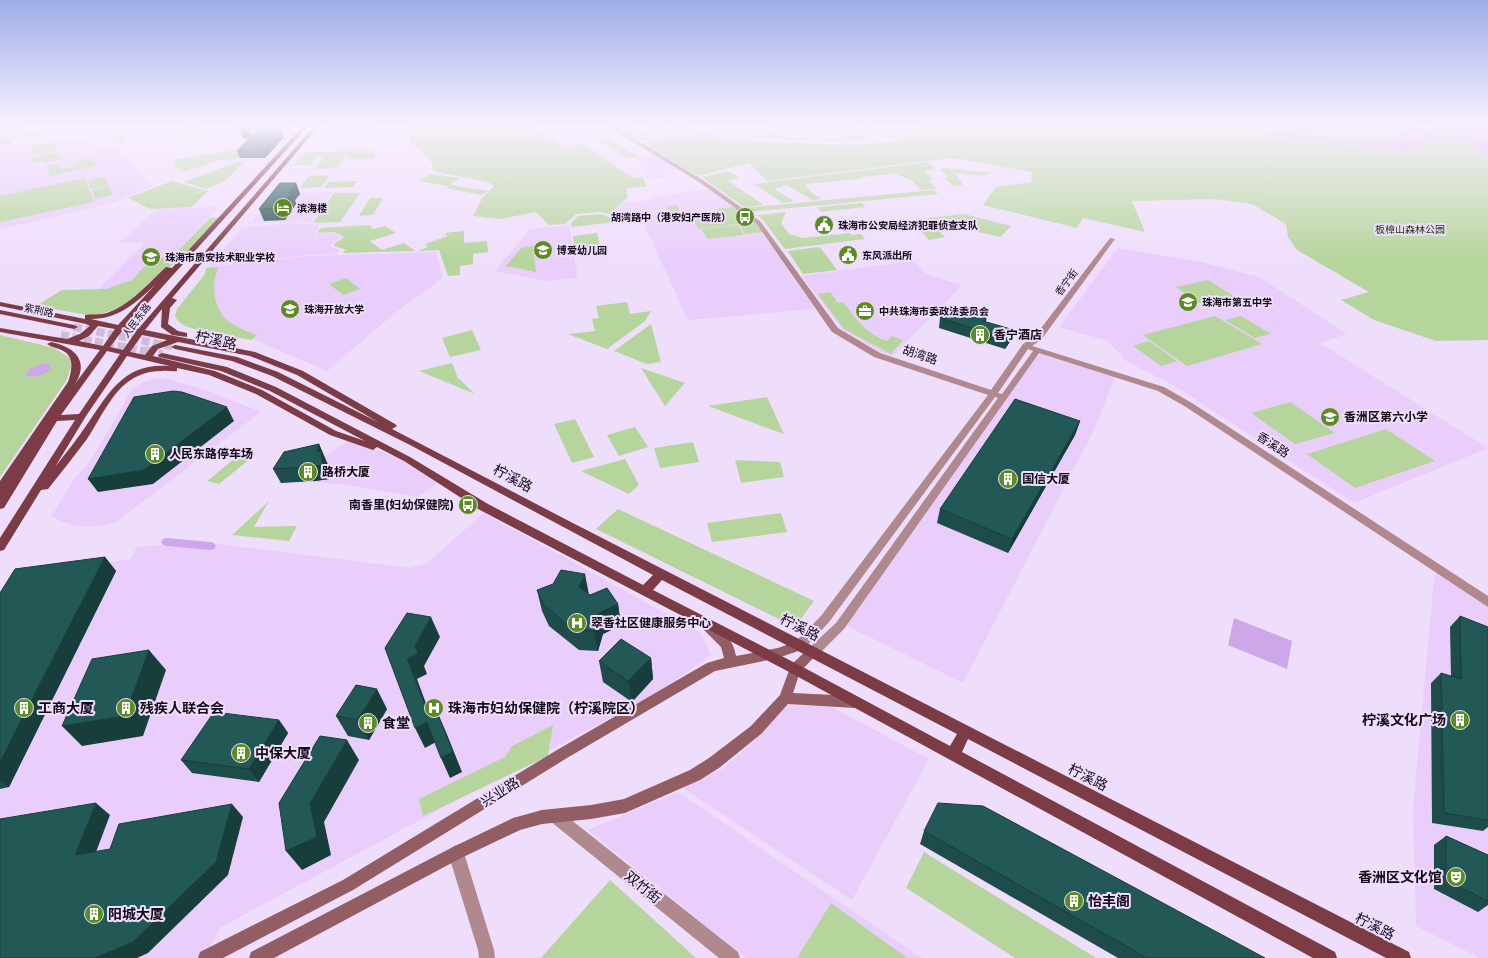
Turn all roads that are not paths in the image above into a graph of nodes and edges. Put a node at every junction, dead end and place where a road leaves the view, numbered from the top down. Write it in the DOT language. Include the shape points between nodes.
graph roads {
  1 [pos="265,171"];
  2 [pos="278,171"];
  3 [pos="685,171"];
  4 [pos="1112,239"];
  5 [pos="190,252"];
  6 [pos="172,273"];
  7 [pos="188,274"];
  8 [pos="0,303"];
  9 [pos="0,312"];
  10 [pos="88,321"];
  11 [pos="0,322"];
  12 [pos="74,327"];
  13 [pos="121,327"];
  14 [pos="0,330"];
  15 [pos="141,332"];
  16 [pos="0,334"];
  17 [pos="61,338"];
  18 [pos="1038,338"];
  19 [pos="183,340"];
  20 [pos="1026,346"];
  21 [pos="175,347"];
  22 [pos="105,349"];
  23 [pos="232,349"];
  24 [pos="1038,349"];
  25 [pos="125,353"];
  26 [pos="162,355"];
  27 [pos="153,360"];
  28 [pos="259,392"];
  29 [pos="998,395"];
  30 [pos="82,416"];
  31 [pos="54,419"];
  32 [pos="415,444"];
  33 [pos="406,459"];
  34 [pos="0,496"];
  35 [pos="0,505"];
  36 [pos="22,513"];
  37 [pos="0,547"];
  38 [pos="661,574"];
  39 [pos="645,590"];
  40 [pos="1488,602"];
  41 [pos="694,616"];
  42 [pos="800,645"];
  43 [pos="814,652"];
  44 [pos="770,656"];
  45 [pos="730,660"];
  46 [pos="795,669"];
  47 [pos="785,698"];
  48 [pos="856,702"];
  49 [pos="965,732"];
  50 [pos="953,755"];
  51 [pos="555,816"];
  52 [pos="456,853"];
  53 [pos="206,958"];
  54 [pos="257,958"];
  55 [pos="487,958"];
  56 [pos="732,958"];
  57 [pos="1329,958"];
  58 [pos="1403,958"];
  1 -- 5 [label="main road, 人民东路"];
  2 -- 7 [label="main road, 人民东路"];
  3 -- 29 [label="street, 胡湾路" via="758,222 836,330 877,355"];
  4 -- 18 [label="street, 香宁街"];
  5 -- 6 [label="main road, 人民东路"];
  5 -- 8 [label="main road" via="124,308 110,314 93,317"];
  6 -- 7 [label="main road"];
  6 -- 13 [label="main road, 人民东路"];
  7 -- 15 [label="main road, 人民东路"];
  7 -- 23 [label="main road" via="184,286 166,308 164,325 175,333 212,340"];
  8 -- 10 [label="main road"];
  9 -- 12 [label="main road, 紫荆路"];
  10 -- 13 [label="main road"];
  10 -- 17 [label="main road" via="94,325 89,332 76,339"];
  11 -- 17 [label="main road, 紫荆路"];
  13 -- 15 [label="main road"];
  13 -- 22 [label="main road, 人民东路"];
  14 -- 17 [label="main road"];
  15 -- 19 [label="main road"];
  15 -- 25 [label="main road, 人民东路"];
  16 -- 34 [label="main road" via="68,350 75,359 76,372 72,382 4,483"];
  17 -- 22 [label="main road"];
  18 -- 20 [label="street, 香宁街"];
  18 -- 24 [label="street"];
  19 -- 23 [label="main road"];
  19 -- 27 [label="main road" via="156,347 149,355"];
  20 -- 24 [label="street, 香溪路"];
  20 -- 29 [label="street, 香宁街"];
  21 -- 32 [label="main road, 柠溪路" via="234,359 275,374"];
  22 -- 25 [label="main road"];
  22 -- 31 [label="main road, 人民东路"];
  23 -- 32 [label="main road" via="300,373 389,424"];
  24 -- 29 [label="street"];
  24 -- 40 [label="street, 香溪路" via="1161,389"];
  25 -- 27 [label="main road"];
  25 -- 30 [label="main road, 人民东路"];
  26 -- 33 [label="main road, 柠溪路" via="204,364 254,380"];
  27 -- 28 [label="main road" via="212,373"];
  28 -- 33 [label="main road" via="333,433"];
  28 -- 36 [label="main road" via="171,368 150,370 126,379 67,460"];
  29 -- 42 [label="street" via="825,619"];
  29 -- 43 [label="street" via="840,626"];
  30 -- 31 [label="main road"];
  30 -- 36 [label="main road, 人民东路"];
  31 -- 35 [label="main road, 人民东路"];
  32 -- 38 [label="main road, 柠溪路"];
  33 -- 39 [label="main road, 柠溪路" via="484,507"];
  36 -- 37 [label="main road, 人民东路"];
  38 -- 39 [label="main road"];
  38 -- 42 [label="main road, 柠溪路"];
  39 -- 41 [label="main road, 柠溪路"];
  41 -- 44 [label="main road, 柠溪路"];
  41 -- 45 [label="main road" via="727,644"];
  42 -- 43 [label="main road, 柠溪路"];
  42 -- 44 [label="main road, 兴业路"];
  43 -- 46 [label="main road"];
  43 -- 49 [label="main road, 柠溪路"];
  44 -- 45 [label="main road, 兴业路"];
  44 -- 46 [label="main road, 柠溪路"];
  45 -- 53 [label="main road, 兴业路" via="711,667 577,744 348,885"];
  46 -- 47 [label="main road"];
  46 -- 48 [label="main road, 柠溪路"];
  47 -- 48 [label="main road"];
  47 -- 51 [label="main road" via="756,730 695,775 625,806"];
  48 -- 50 [label="main road, 柠溪路"];
  49 -- 50 [label="main road"];
  49 -- 58 [label="main road, 柠溪路"];
  50 -- 57 [label="main road, 柠溪路"];
  51 -- 52 [label="main road" via="518,823"];
  51 -- 56 [label="street, 双竹街"];
  52 -- 54 [label="main road"];
  52 -- 55 [label="street"];
}
